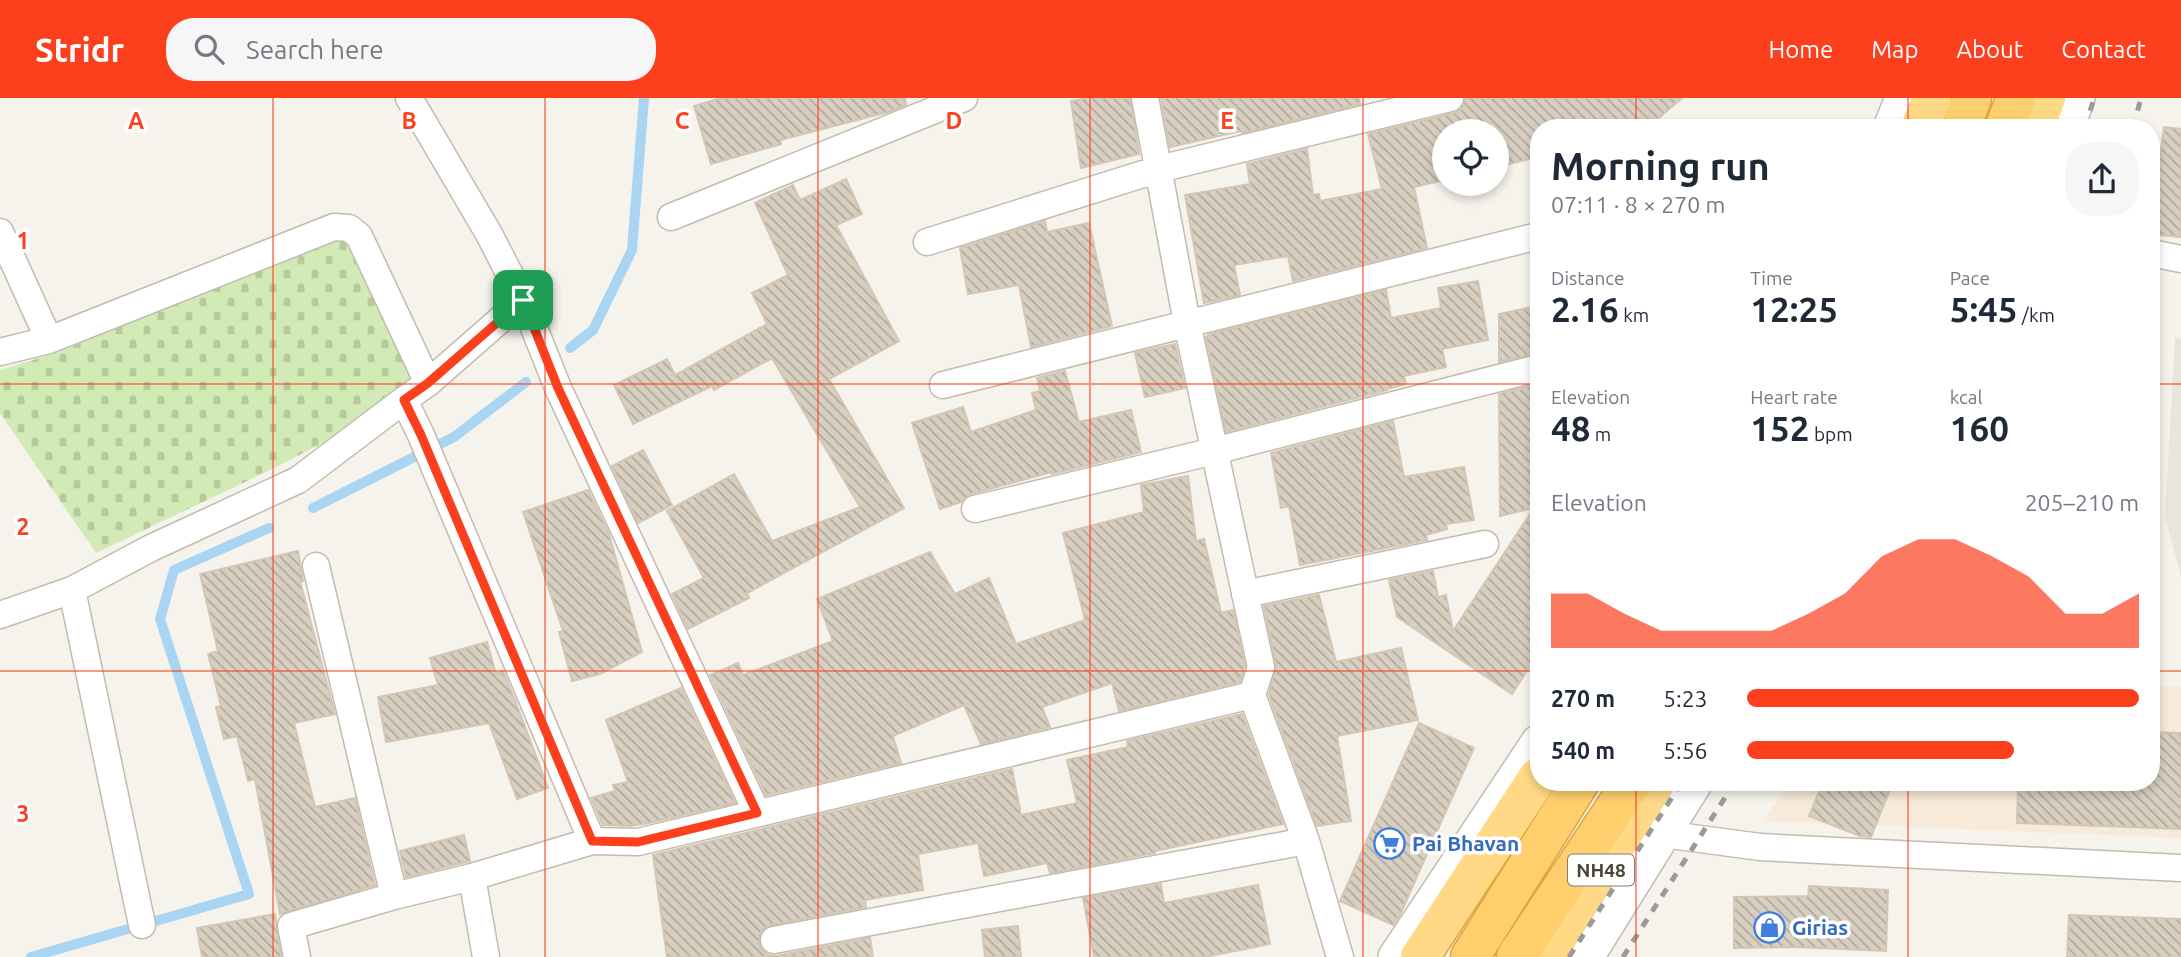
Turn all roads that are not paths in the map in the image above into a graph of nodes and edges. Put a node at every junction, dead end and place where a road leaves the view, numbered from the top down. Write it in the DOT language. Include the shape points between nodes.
graph roads {
  1 [pos="409,98"];
  2 [pos="964,98"];
  3 [pos="1145,98"];
  4 [pos="1450,98"];
  5 [pos="1902,98"];
  6 [pos="1932,98"];
  7 [pos="1972,98"];
  8 [pos="2015,98"];
  9 [pos="2046,98"];
  10 [pos="2078,98"];
  11 [pos="900,110"];
  12 [pos="1894,119"];
  13 [pos="1924,119"];
  14 [pos="1964,119"];
  15 [pos="2007,119"];
  16 [pos="2038,119"];
  17 [pos="2070,119"];
  18 [pos="1159,169"];
  19 [pos="671,216"];
  20 [pos="0,232"];
  21 [pos="1530,238"];
  22 [pos="926,242"];
  23 [pos="2160,255"];
  24 [pos="2181,259"];
  25 [pos="523,300"];
  26 [pos="1187,323"];
  27 [pos="49,340"];
  28 [pos="0,352"];
  29 [pos="1530,370"];
  30 [pos="428,383"];
  31 [pos="943,385"];
  32 [pos="404,400"];
  33 [pos="1214,451"];
  34 [pos="975,509"];
  35 [pos="1485,544"];
  36 [pos="316,566"];
  37 [pos="72,590"];
  38 [pos="1245,594"];
  39 [pos="0,615"];
  40 [pos="1252,695"];
  41 [pos="1530,754"];
  42 [pos="1530,789"];
  43 [pos="1574,791"];
  44 [pos="1626,791"];
  45 [pos="1650,791"];
  46 [pos="1690,791"];
  47 [pos="757,813"];
  48 [pos="1664,834"];
  49 [pos="592,841"];
  50 [pos="1306,841"];
  51 [pos="2181,868"];
  52 [pos="472,877"];
  53 [pos="394,896"];
  54 [pos="142,925"];
  55 [pos="774,940"];
  56 [pos="298,957"];
  57 [pos="486,957"];
  58 [pos="1340,957"];
  59 [pos="1395,957"];
  60 [pos="1420,957"];
  61 [pos="1469,957"];
  62 [pos="1516,957"];
  63 [pos="1545,957"];
  64 [pos="1587,957"];
  1 -- 25 [label="street"];
  2 -- 11 [label="street"];
  3 -- 18 [label="street"];
  4 -- 18 [label="street"];
  5 -- 12 [label="street"];
  6 -- 13 [label="highway"];
  7 -- 14 [label="highway"];
  8 -- 15 [label="highway"];
  9 -- 16 [label="highway"];
  10 -- 17 [label="street"];
  11 -- 19 [label="street"];
  18 -- 22 [label="street"];
  18 -- 26 [label="street"];
  20 -- 27 [label="street"];
  21 -- 26 [label="street"];
  23 -- 24 [label="street"];
  25 -- 30 [label="street"];
  25 -- 47 [label="street" via="558,388"];
  26 -- 31 [label="street"];
  26 -- 33 [label="street"];
  27 -- 28 [label="street"];
  27 -- 30 [label="street" via="334,227 349,228 359,236"];
  29 -- 33 [label="street"];
  30 -- 32 [label="street"];
  32 -- 37 [label="street" via="298,480"];
  32 -- 49 [label="street"];
  33 -- 34 [label="street"];
  33 -- 38 [label="street"];
  35 -- 38 [label="street"];
  36 -- 53 [label="street"];
  37 -- 39 [label="street"];
  37 -- 54 [label="street"];
  38 -- 40 [label="street" via="1261,667"];
  40 -- 47 [label="street"];
  40 -- 50 [label="street"];
  41 -- 59 [label="street"];
  42 -- 60 [label="highway"];
  43 -- 61 [label="highway"];
  44 -- 62 [label="highway"];
  45 -- 63 [label="highway, NH48"];
  46 -- 48 [label="street"];
  47 -- 49 [label="street" via="638,842"];
  48 -- 51 [label="street" via="1760,847"];
  48 -- 64 [label="street"];
  49 -- 52 [label="street"];
  50 -- 55 [label="street"];
  50 -- 58 [label="street"];
  52 -- 53 [label="street"];
  52 -- 57 [label="street"];
  53 -- 56 [label="street" via="292,926"];
}
